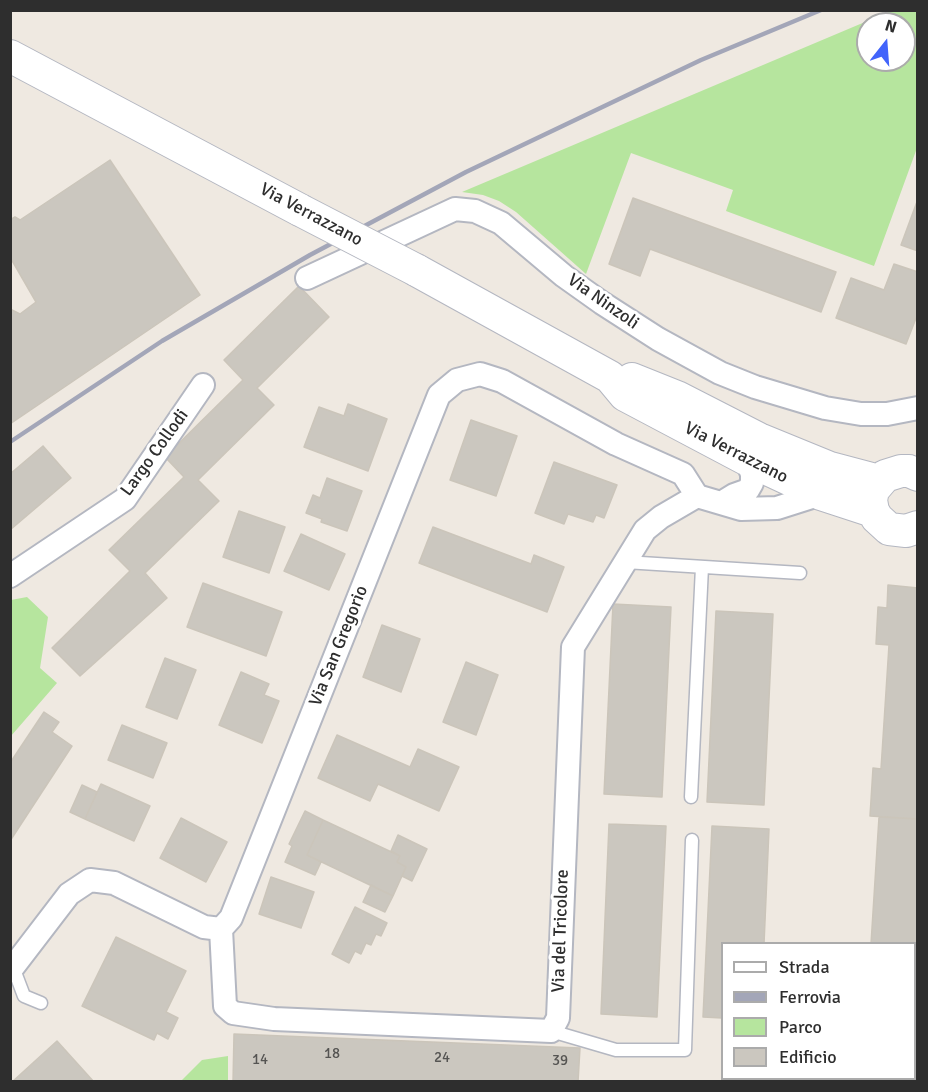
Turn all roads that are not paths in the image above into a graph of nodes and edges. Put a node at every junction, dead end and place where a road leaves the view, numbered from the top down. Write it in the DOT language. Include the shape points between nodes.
graph roads {
  1 [pos="10,56"];
  2 [pos="307,278"];
  3 [pos="610,377"];
  4 [pos="203,385"];
  5 [pos="918,408"];
  6 [pos="746,459"];
  7 [pos="917,474"];
  8 [pos="821,494"];
  9 [pos="697,496"];
  10 [pos="876,496"];
  11 [pos="722,503"];
  12 [pos="916,529"];
  13 [pos="626,562"];
  14 [pos="702,567"];
  15 [pos="800,573"];
  16 [pos="10,576"];
  17 [pos="691,797"];
  18 [pos="692,840"];
  19 [pos="221,928"];
  20 [pos="11,967"];
  21 [pos="41,1003"];
  22 [pos="551,1030"];
  1 -- 3 [label="main road, Via Verrazzano, bridge"];
  2 -- 5 [label="street, Via Ninzoli" via="455,209 476,211 501,223 602,303 720,373 825,408 887,414"];
  3 -- 6 [label="main road, Via Verrazzano" via="625,395"];
  3 -- 10 [label="main road, Via Verrazzano" via="633,380 677,397 759,439 830,468"];
  4 -- 16 [label="street, Largo Collodi" via="125,499"];
  6 -- 8 [label="main road, Via Verrazzano"];
  6 -- 11 [label="street" via="752,483 748,490"];
  7 -- 10 [label="main road" via="893,472"];
  8 -- 10 [label="main road, Via Verrazzano"];
  8 -- 11 [label="street" via="777,508 741,509"];
  9 -- 11 [label="street"];
  9 -- 13 [label="street, Via del Tricolore" via="645,531"];
  9 -- 19 [label="street, Via San Gregorio" via="683,474 616,444 502,381 480,374 457,380 439,395 231,918"];
  10 -- 12 [label="main road, Via Verrazzano" via="882,525 889,529"];
  13 -- 14 [label="lane"];
  13 -- 22 [label="street, Via del Tricolore" via="573,647 558,1018"];
  14 -- 15 [label="lane"];
  14 -- 17 [label="lane"];
  18 -- 22 [label="lane" via="685,1050 616,1050"];
  19 -- 20 [label="street" via="204,927 114,883 90,880 69,894"];
  19 -- 22 [label="street" via="225,1006 233,1013 274,1019"];
  20 -- 21 [label="lane" via="24,996"];
}
